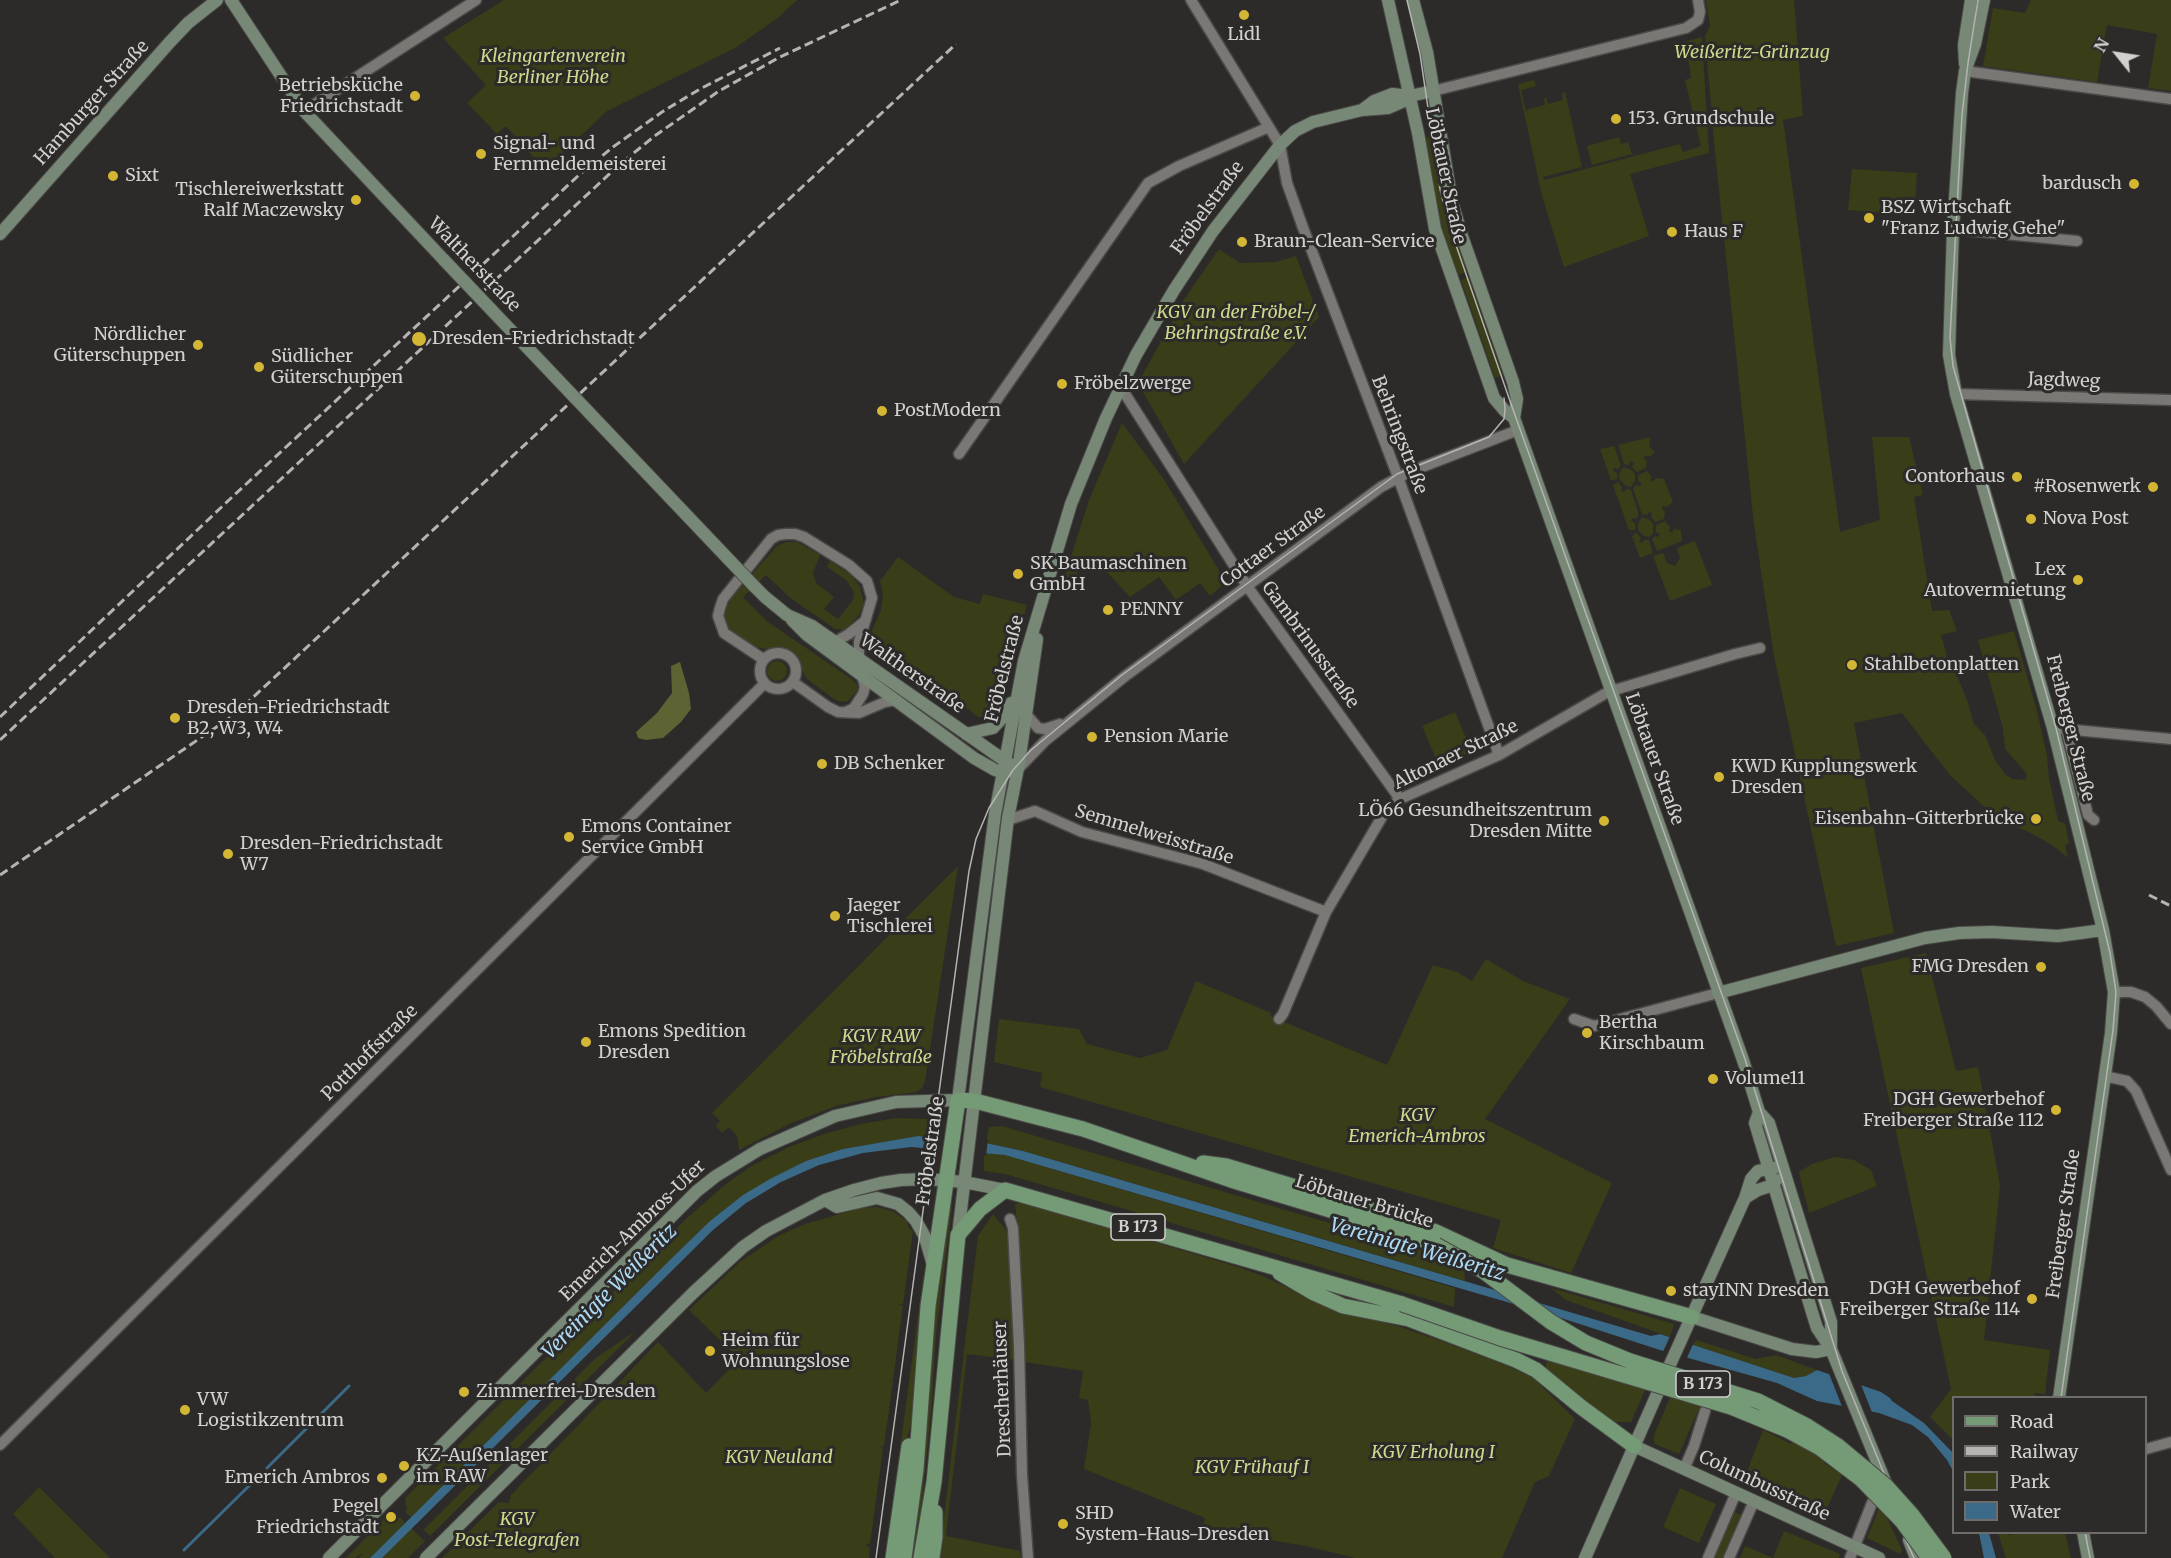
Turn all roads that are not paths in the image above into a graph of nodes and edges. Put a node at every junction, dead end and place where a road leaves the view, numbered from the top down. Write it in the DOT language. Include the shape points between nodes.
graph roads {
  1 [pos="217,0"];
  2 [pos="231,0"];
  3 [pos="476,0"];
  4 [pos="1191,0"];
  5 [pos="1388,0"];
  6 [pos="1413,0"];
  7 [pos="1698,0"];
  8 [pos="1971,0"];
  9 [pos="1984,0"];
  10 [pos="1965,71"];
  11 [pos="1433,91"];
  12 [pos="1410,96"];
  13 [pos="2171,99"];
  14 [pos="304,111"];
  15 [pos="1269,127"];
  16 [pos="1280,145"];
  17 [pos="1953,229"];
  18 [pos="0,234"];
  19 [pos="2077,241"];
  20 [pos="1120,386"];
  21 [pos="1956,394"];
  22 [pos="2171,400"];
  23 [pos="1514,418"];
  24 [pos="1518,430"];
  25 [pos="959,454"];
  26 [pos="1398,477"];
  27 [pos="1247,586"];
  28 [pos="1040,611"];
  29 [pos="787,615"];
  30 [pos="866,621"];
  31 [pos="835,642"];
  32 [pos="1760,648"];
  33 [pos="859,659"];
  34 [pos="763,660"];
  35 [pos="862,675"];
  36 [pos="793,682"];
  37 [pos="764,684"];
  38 [pos="1019,689"];
  39 [pos="1610,691"];
  40 [pos="896,700"];
  41 [pos="846,712"];
  42 [pos="1026,714"];
  43 [pos="1066,723"];
  44 [pos="2059,729"];
  45 [pos="966,734"];
  46 [pos="2171,739"];
  47 [pos="1499,755"];
  48 [pos="1003,766"];
  49 [pos="1018,769"];
  50 [pos="1400,799"];
  51 [pos="1008,820"];
  52 [pos="2094,820"];
  53 [pos="1326,912"];
  54 [pos="2103,930"];
  55 [pos="2114,992"];
  56 [pos="1718,993"];
  57 [pos="1279,1019"];
  58 [pos="1574,1019"];
  59 [pos="2171,1024"];
  60 [pos="2104,1076"];
  61 [pos="958,1100"];
  62 [pos="975,1101"];
  63 [pos="1759,1112"];
  64 [pos="1182,1163"];
  65 [pos="1768,1168"];
  66 [pos="1784,1169"];
  67 [pos="2171,1170"];
  68 [pos="947,1174"];
  69 [pos="964,1176"];
  70 [pos="1773,1185"];
  71 [pos="1005,1190"];
  72 [pos="1744,1198"];
  73 [pos="825,1200"];
  74 [pos="1010,1219"];
  75 [pos="958,1235"];
  76 [pos="1270,1266"];
  77 [pos="934,1267"];
  78 [pos="1689,1323"];
  79 [pos="1831,1348"];
  80 [pos="1668,1370"];
  81 [pos="1658,1392"];
  82 [pos="2058,1396"];
  83 [pos="1705,1411"];
  84 [pos="919,1425"];
  85 [pos="2171,1442"];
  86 [pos="0,1445"];
  87 [pos="1634,1446"];
  88 [pos="2147,1448"];
  89 [pos="1684,1469"];
  90 [pos="934,1482"];
  91 [pos="1888,1490"];
  92 [pos="1736,1493"];
  93 [pos="1754,1501"];
  94 [pos="2083,1534"];
  95 [pos="1909,1540"];
  96 [pos="1852,1552"];
  97 [pos="329,1558"];
  98 [pos="426,1558"];
  99 [pos="893,1558"];
  100 [pos="904,1558"];
  101 [pos="921,1558"];
  102 [pos="932,1558"];
  103 [pos="1028,1558"];
  104 [pos="1585,1558"];
  105 [pos="1708,1558"];
  106 [pos="1730,1558"];
  107 [pos="1879,1558"];
  108 [pos="1917,1558"];
  109 [pos="1929,1558"];
  110 [pos="1944,1558"];
  111 [pos="2088,1558"];
  1 -- 18 [label="main road, Hamburger Straße" via="169,43"];
  2 -- 14 [label="main road, Waltherstraße"];
  3 -- 14 [label="street"];
  4 -- 15 [label="street, Behringstraße"];
  5 -- 12 [label="main road, Löbtauer Straße"];
  6 -- 11 [label="main road, Löbtauer Straße"];
  7 -- 11 [label="street, Fröbelstraße" via="1698,20 1686,28"];
  8 -- 10 [label="main road, Freiberger Straße" via="1964,45"];
  9 -- 10 [label="main road, Freiberger Straße"];
  10 -- 13 [label="street"];
  10 -- 17 [label="main road, Freiberger Straße"];
  11 -- 12 [label="main road, Fröbelstraße"];
  11 -- 23 [label="main road, Löbtauer Straße" via="1456,219 1514,382"];
  12 -- 16 [label="main road, Fröbelstraße" via="1392,94 1362,110 1313,122"];
  12 -- 23 [label="main road, Löbtauer Straße" via="1435,229 1494,398"];
  14 -- 29 [label="main road, Waltherstraße, bridge" via="754,586"];
  15 -- 16 [label="street, Behringstraße"];
  15 -- 25 [label="street" via="1148,183"];
  16 -- 20 [label="main road, Fröbelstraße" via="1213,231 1174,290"];
  16 -- 26 [label="street, Behringstraße" via="1294,204"];
  17 -- 19 [label="street"];
  17 -- 21 [label="main road, Freiberger Straße" via="1948,339"];
  20 -- 27 [label="street, Gambrinusstraße"];
  20 -- 28 [label="main road, Fröbelstraße" via="1071,504"];
  21 -- 22 [label="street, Jagdweg"];
  21 -- 44 [label="main road, Freiberger Straße"];
  23 -- 24 [label="main road, Löbtauer Straße"];
  24 -- 26 [label="street, Cottaer Straße"];
  24 -- 39 [label="main road, Löbtauer Straße"];
  26 -- 27 [label="street, Cottaer Straße"];
  26 -- 47 [label="street, Behringstraße"];
  27 -- 43 [label="street, Cottaer Straße"];
  27 -- 50 [label="street, Gambrinusstraße"];
  28 -- 38 [label="main road, Fröbelstraße"];
  28 -- 42 [label="main road, Fröbelstraße"];
  29 -- 31 [label="main road, Waltherstraße"];
  29 -- 35 [label="main road, Waltherstraße" via="807,635"];
  30 -- 31 [label="street"];
  30 -- 33 [label="street" via="859,642"];
  30 -- 34 [label="street" via="871,589 859,572 804,537 778,535 723,599 718,616 724,633"];
  31 -- 33 [label="main road, Waltherstraße"];
  32 -- 39 [label="street, Altonaer Straße"];
  33 -- 45 [label="main road, Waltherstraße"];
  34 -- 36 [label="street" via="780,652 791,658 796,670"];
  34 -- 37 [label="street" via="759,672"];
  35 -- 40 [label="main road, Waltherstraße"];
  35 -- 41 [label="street" via="864,694"];
  36 -- 37 [label="street" via="775,690"];
  36 -- 41 [label="street" via="828,707"];
  37 -- 86 [label="street, Potthoffstraße"];
  38 -- 45 [label="main road" via="1005,716 993,728"];
  38 -- 48 [label="main road, Fröbelstraße"];
  39 -- 47 [label="street, Altonaer Straße"];
  39 -- 56 [label="main road, Löbtauer Straße"];
  40 -- 41 [label="street" via="859,713"];
  40 -- 48 [label="main road, Waltherstraße" via="980,762"];
  42 -- 43 [label="street" via="1038,728"];
  42 -- 49 [label="main road, Fröbelstraße"];
  43 -- 49 [label="street, Cottaer Straße"];
  44 -- 46 [label="street"];
  44 -- 52 [label="street" via="2088,815"];
  44 -- 54 [label="main road, Freiberger Straße"];
  45 -- 48 [label="main road, Waltherstraße"];
  47 -- 50 [label="street, Altonaer Straße"];
  48 -- 49 [label="main road, Waltherstraße"];
  48 -- 61 [label="main road, Fröbelstraße"];
  49 -- 51 [label="main road, Fröbelstraße"];
  50 -- 53 [label="street, Altonaer Straße" via="1386,810"];
  51 -- 53 [label="street, Semmelweisstraße" via="1035,810 1082,832 1203,864"];
  51 -- 62 [label="main road, Fröbelstraße"];
  53 -- 57 [label="street, Altonaer Straße"];
  54 -- 55 [label="main road, Freiberger Straße"];
  54 -- 56 [label="main road" via="2058,936 1992,932 1925,938"];
  55 -- 59 [label="street" via="2132,992 2145,998"];
  55 -- 60 [label="main road, Freiberger Straße"];
  56 -- 58 [label="street" via="1594,1026"];
  56 -- 63 [label="main road, Löbtauer Straße"];
  60 -- 67 [label="street" via="2127,1081 2136,1091"];
  60 -- 82 [label="main road, Freiberger Straße"];
  61 -- 62 [label="main road, Emerich-Ambros-Ufer / B 173"];
  61 -- 68 [label="main road, Fröbelstraße"];
  61 -- 97 [label="main road, Emerich-Ambros-Ufer" via="896,1102 835,1116 760,1149 716,1176"];
  62 -- 64 [label="main road, Emerich-Ambros-Ufer / B 173" via="1083,1129"];
  62 -- 69 [label="main road, Fröbelstraße"];
  63 -- 65 [label="main road, Löbtauer Straße" via="1755,1123"];
  63 -- 66 [label="main road, Löbtauer Straße" via="1768,1121"];
  64 -- 78 [label="main road" via="1226,1166 1378,1212 1436,1232 1507,1265"];
  64 -- 110 [label="main road, Löbtauer Brücke / B 173, bridge" via="1436,1245 1483,1271 1586,1343 1758,1401 1807,1426 1886,1486"];
  65 -- 66 [label="main road"];
  65 -- 70 [label="main road, Löbtauer Straße"];
  65 -- 72 [label="main road" via="1758,1171"];
  66 -- 70 [label="main road"];
  66 -- 79 [label="main road, Löbtauer Straße" via="1831,1322"];
  68 -- 69 [label="main road"];
  68 -- 73 [label="main road" via="891,1182"];
  68 -- 77 [label="main road, Fröbelstraße"];
  69 -- 71 [label="main road"];
  69 -- 75 [label="main road, Fröbelstraße"];
  70 -- 72 [label="main road"];
  70 -- 79 [label="main road, Löbtauer Straße" via="1817,1328"];
  71 -- 75 [label="main road" via="980,1209"];
  71 -- 76 [label="main road, B 173"];
  72 -- 78 [label="main road"];
  73 -- 77 [label="main road" via="837,1207 877,1198 898,1204 920,1228"];
  73 -- 98 [label="main road" via="742,1247"];
  74 -- 103 [label="street, Drescherhäuser"];
  75 -- 90 [label="main road, Fröbelstraße"];
  76 -- 87 [label="main road" via="1298,1285 1343,1306 1409,1319 1516,1360 1536,1370"];
  76 -- 109 [label="main road, B 173, bridge" via="1731,1407 1795,1434 1832,1456 1877,1494"];
  77 -- 84 [label="main road, Fröbelstraße"];
  78 -- 79 [label="main road" via="1792,1349 1816,1352"];
  78 -- 80 [label="main road"];
  79 -- 91 [label="main road, Löbtauer Straße"];
  81 -- 87 [label="main road"];
  83 -- 89 [label="street"];
  84 -- 99 [label="main road" via="909,1447"];
  84 -- 100 [label="main road, Fröbelstraße"];
  85 -- 88 [label="street"];
  87 -- 89 [label="main road, Columbusstraße"];
  87 -- 104 [label="main road"];
  89 -- 92 [label="main road, Columbusstraße"];
  90 -- 101 [label="main road, Fröbelstraße"];
  90 -- 102 [label="main road"];
  91 -- 96 [label="street" via="1872,1503"];
  92 -- 93 [label="main road, Columbusstraße"];
  92 -- 105 [label="street"];
  93 -- 96 [label="main road, Columbusstraße"];
  93 -- 106 [label="street"];
  94 -- 111 [label="main road"];
  95 -- 108 [label="main road"];
  96 -- 107 [label="main road, Columbusstraße"];
}
